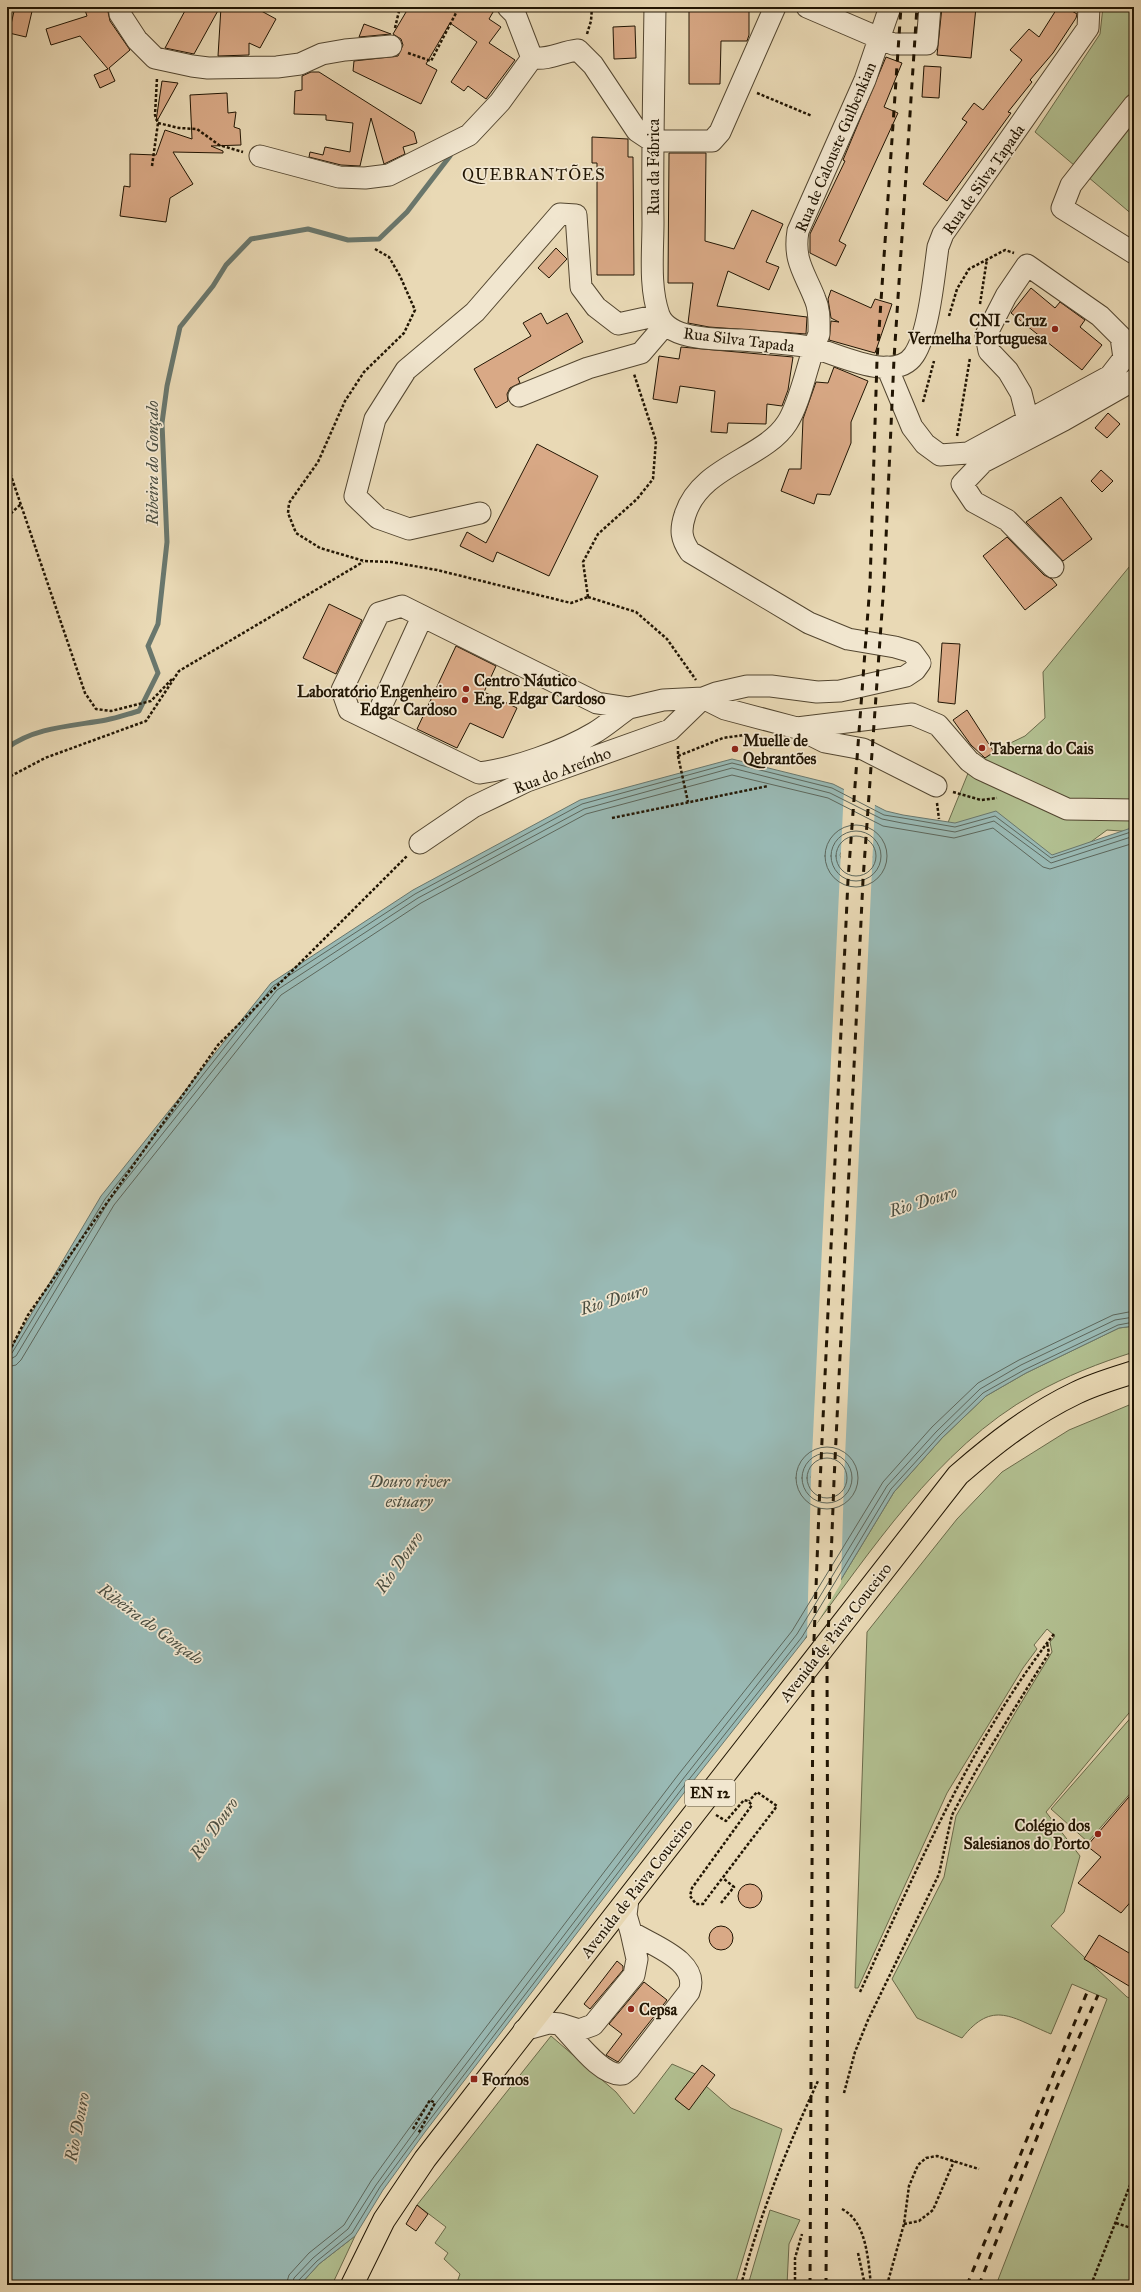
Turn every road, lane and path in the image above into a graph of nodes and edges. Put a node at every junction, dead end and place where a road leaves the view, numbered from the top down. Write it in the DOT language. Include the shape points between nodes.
graph roads {
  1 [pos="120,7"];
  2 [pos="453,7"];
  3 [pos="508,7"];
  4 [pos="592,7"];
  5 [pos="655,7"];
  6 [pos="775,7"];
  7 [pos="807,7"];
  8 [pos="890,7"];
  9 [pos="930,7"];
  10 [pos="1090,7"];
  11 [pos="880,37"];
  12 [pos="391,46"];
  13 [pos="578,50"];
  14 [pos="155,58"];
  15 [pos="532,58"];
  16 [pos="774,100"];
  17 [pos="1134,105"];
  18 [pos="812,116"];
  19 [pos="158,123"];
  20 [pos="652,141"];
  21 [pos="260,156"];
  22 [pos="152,166"];
  23 [pos="375,250"];
  24 [pos="1134,252"];
  25 [pos="1027,265"];
  26 [pos="969,269"];
  27 [pos="662,320"];
  28 [pos="813,347"];
  29 [pos="641,353"];
  30 [pos="971,357"];
  31 [pos="887,367"];
  32 [pos="1134,380"];
  33 [pos="519,396"];
  34 [pos="1028,421"];
  35 [pos="954,454"];
  36 [pos="7,464"];
  37 [pos="20,504"];
  38 [pos="480,513"];
  39 [pos="7,517"];
  40 [pos="364,561"];
  41 [pos="1053,567"];
  42 [pos="588,597"];
  43 [pos="422,617"];
  44 [pos="178,673"];
  45 [pos="703,698"];
  46 [pos="629,708"];
  47 [pos="374,722"];
  48 [pos="797,728"];
  49 [pos="745,735"];
  50 [pos="7,780"];
  51 [pos="768,786"];
  52 [pos="936,786"];
  53 [pos="688,802"];
  54 [pos="1134,810"];
  55 [pos="612,818"];
  56 [pos="420,843"];
  57 [pos="7,1356"];
  58 [pos="1134,1372"];
  59 [pos="1054,1634"];
  60 [pos="1047,1643"];
  61 [pos="749,1801"];
  62 [pos="701,1804"];
  63 [pos="724,1879"];
  64 [pos="628,1899"];
  65 [pos="722,1903"];
  66 [pos="631,1932"];
  67 [pos="860,1992"];
  68 [pos="560,2024"];
  69 [pos="524,2030"];
  70 [pos="818,2081"];
  71 [pos="844,2093"];
  72 [pos="413,2129"];
  73 [pos="416,2137"];
  74 [pos="954,2162"];
  75 [pos="979,2169"];
  76 [pos="1134,2175"];
  77 [pos="842,2209"];
  78 [pos="1116,2223"];
  79 [pos="904,2224"];
  80 [pos="1134,2229"];
  81 [pos="802,2234"];
  82 [pos="858,2254"];
  83 [pos="352,2285"];
  84 [pos="741,2285"];
  85 [pos="794,2285"];
  86 [pos="865,2285"];
  87 [pos="871,2285"];
  88 [pos="887,2285"];
  89 [pos="1091,2285"];
  1 -- 14 [label="street" via="120,14 138,40"];
  2 -- 12 [label="path" via="456,13 431,62"];
  3 -- 15 [label="street" via="515,14"];
  4 -- 13 [label="path" via="591,21"];
  5 -- 20 [label="street, Rua da Fábrica"];
  6 -- 20 [label="street" via="720,132 712,141"];
  7 -- 11 [label="street"];
  8 -- 11 [label="street, Rua de Calouste Gulbenkian"];
  9 -- 11 [label="street" via="927,44 893,44"];
  10 -- 31 [label="street, Rua de Silva Tapada" via="1088,28 943,234 938,247 923,339 914,356 905,363"];
  11 -- 28 [label="street, Rua de Calouste Gulbenkian" via="865,80 798,231 795,245 798,260 816,300 819,319 819,334"];
  12 -- 14 [label="street" via="322,54 300,64 277,67 208,68"];
  13 -- 15 [label="street" via="566,51 547,59"];
  13 -- 20 [label="street" via="594,65 637,131"];
  14 -- 19 [label="path" via="158,76 155,115"];
  15 -- 21 [label="street" via="500,102 469,136 389,175 365,178 339,177"];
  16 -- 18 [label="path"];
  17 -- 24 [label="street" via="1071,185 1062,208"];
  19 -- 21 [label="path" via="197,129 219,145"];
  19 -- 22 [label="path"];
  20 -- 27 [label="street, Rua da Fábrica" via="653,280"];
  23 -- 40 [label="path" via="389,258 415,310 404,334 364,372 345,401 318,462 289,503 288,514 296,533 320,548"];
  25 -- 26 [label="path" via="1018,254 1005,250"];
  25 -- 34 [label="street" via="1006,296 986,335 989,351 1008,371 1021,393"];
  25 -- 34 [label="street" via="1100,316 1121,337 1124,358 1110,376"];
  27 -- 28 [label="street, Rua Silva Tapada" via="682,335"];
  27 -- 29 [label="street, Rua Silva Tapada"];
  27 -- 38 [label="street" via="618,324 596,307 581,287 576,216 560,214 475,312 406,370 375,419 355,496 378,518 409,529"];
  28 -- 31 [label="street, Rua de Silva Tapada" via="846,360"];
  28 -- 45 [label="street, Rua de Calouste Gulbenkian" via="788,422 777,435 721,471 702,488 690,502 681,527 682,541 690,552 809,623 848,639 912,652 920,663 906,676 840,691 817,692 747,686 730,688"];
  29 -- 33 [label="street" via="588,368"];
  29 -- 42 [label="path" via="633,372 656,441 653,479 636,499 598,534 583,562"];
  30 -- 35 [label="path"];
  31 -- 35 [label="street" via="912,427 925,444 940,454"];
  32 -- 41 [label="street" via="983,462 962,484 974,502 1007,520"];
  34 -- 35 [label="street" via="968,454"];
  36 -- 37 [label="path"];
  37 -- 39 [label="path"];
  37 -- 44 [label="path" via="85,694 96,709 111,711 151,701"];
  40 -- 42 [label="path" via="391,562 437,570 571,603"];
  40 -- 44 [label="path"];
  42 -- 45 [label="path" via="636,612 667,638 694,676"];
  43 -- 46 [label="street" via="597,703"];
  43 -- 47 [label="street"];
  43 -- 47 [label="street" via="402,606 379,613 342,690 349,710"];
  44 -- 50 [label="path" via="146,721 45,758"];
  45 -- 46 [label="street" via="663,700"];
  45 -- 48 [label="street" via="725,709"];
  45 -- 56 [label="street, Rua do Areínho" via="670,730 527,781 472,807"];
  46 -- 47 [label="street" via="593,733 548,754 499,771 479,773"];
  48 -- 52 [label="street" via="825,742 863,749"];
  48 -- 54 [label="street" via="912,714 938,725 969,761 980,769 1061,807 1078,810"];
  49 -- 53 [label="path" via="723,738 678,756"];
  51 -- 53 [label="path"];
  53 -- 55 [label="path"];
  56 -- 57 [label="path" via="218,1045 28,1315"];
  58 -- 62 [label="main road, Avenida de Paiva Couceiro / EN 12" via="1077,1392 1028,1419 958,1475"];
  59 -- 60 [label="path"];
  60 -- 67 [label="path" via="1006,1702 962,1781 926,1850"];
  60 -- 71 [label="path" via="1049,1653 977,1768 952,1814 939,1874 868,2020 855,2052"];
  61 -- 62 [label="path" via="744,1800 726,1821"];
  61 -- 63 [label="path" via="757,1792 777,1806"];
  61 -- 63 [label="path" via="751,1808 696,1881 690,1893 691,1899 696,1904 703,1904"];
  62 -- 64 [label="main road, Avenida de Paiva Couceiro / EN 12"];
  63 -- 65 [label="path" via="734,1887"];
  64 -- 66 [label="street" via="626,1915"];
  64 -- 69 [label="main road, Avenida de Paiva Couceiro / EN 12"];
  66 -- 68 [label="street" via="637,1959 634,1975 592,2025 579,2030"];
  66 -- 68 [label="street" via="670,1954 687,1967 692,1981 690,1992 623,2074 610,2073 599,2065"];
  68 -- 69 [label="street" via="548,2023"];
  69 -- 83 [label="main road, Avenida de Paiva Couceiro / EN 12" via="426,2159 384,2220"];
  70 -- 84 [label="path" via="774,2180"];
  72 -- 73 [label="path" via="430,2100 435,2103"];
  74 -- 75 [label="path"];
  74 -- 79 [label="path" via="933,2210 919,2220"];
  74 -- 79 [label="path" via="937,2156 926,2158 918,2165 909,2186"];
  76 -- 78 [label="path"];
  77 -- 87 [label="path" via="851,2214 863,2237"];
  78 -- 80 [label="path"];
  78 -- 89 [label="path"];
  79 -- 88 [label="path"];
  81 -- 85 [label="path" via="794,2258"];
  82 -- 86 [label="path"];
}
